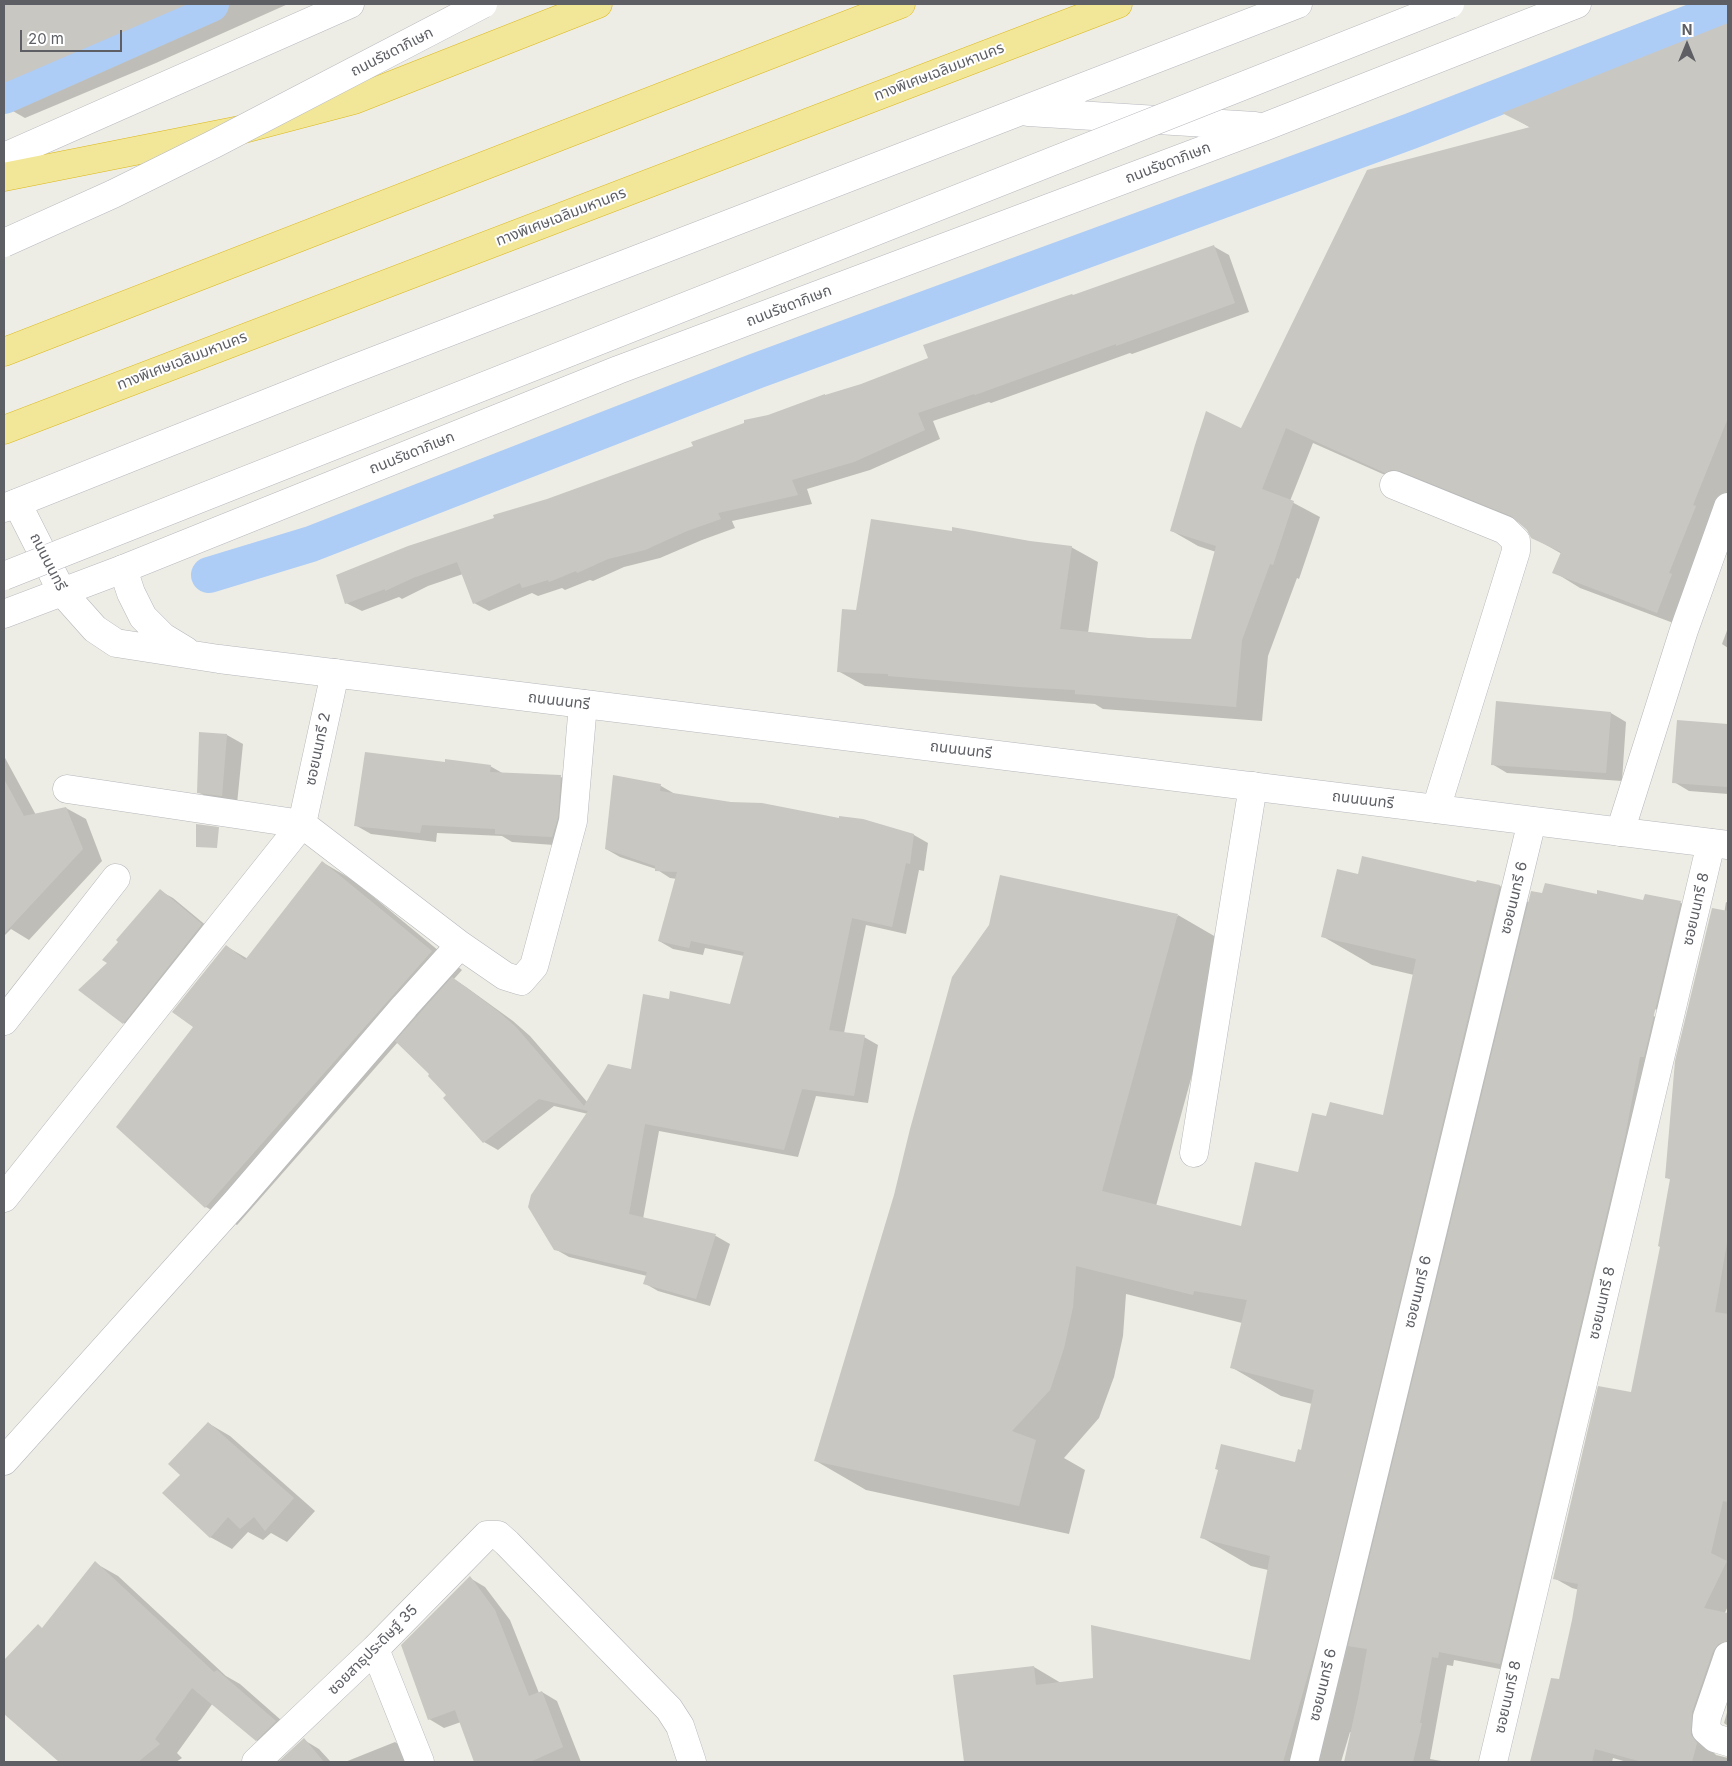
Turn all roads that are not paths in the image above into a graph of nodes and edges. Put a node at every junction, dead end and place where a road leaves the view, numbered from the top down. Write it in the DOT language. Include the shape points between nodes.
graph roads {
  1 [pos="350,4"];
  2 [pos="484,4"];
  3 [pos="598,4"];
  4 [pos="901,4"];
  5 [pos="1118,4"];
  6 [pos="1298,4"];
  7 [pos="1450,4"];
  8 [pos="1577,4"];
  9 [pos="1020,111"];
  10 [pos="1264,127"];
  11 [pos="4,157"];
  12 [pos="4,177"];
  13 [pos="4,243"];
  14 [pos="4,352"];
  15 [pos="4,430"];
  16 [pos="1394,485"];
  17 [pos="10,506"];
  18 [pos="1728,507"];
  19 [pos="124,569"];
  20 [pos="4,576"];
  21 [pos="62,592"];
  22 [pos="4,614"];
  23 [pos="194,655"];
  24 [pos="335,673"];
  25 [pos="583,704"];
  26 [pos="1253,786"];
  27 [pos="67,789"];
  28 [pos="1436,809"];
  29 [pos="1532,821"];
  30 [pos="302,824"];
  31 [pos="1620,832"];
  32 [pos="1720,844"];
  33 [pos="116,878"];
  34 [pos="460,945"];
  35 [pos="4,1021"];
  36 [pos="1194,1153"];
  37 [pos="4,1198"];
  38 [pos="4,1461"];
  39 [pos="375,1648"];
  40 [pos="1728,1656"];
  41 [pos="1717,1736"];
  42 [pos="256,1762"];
  43 [pos="420,1762"];
  44 [pos="692,1762"];
  45 [pos="1304,1762"];
  46 [pos="1493,1762"];
  1 -- 11 [label="street"];
  2 -- 13 [label="street, ถนนรัชดาภิเษก, bridge" via="206,148"];
  3 -- 12 [label="highway" via="354,100 240,130"];
  4 -- 14 [label="highway"];
  5 -- 15 [label="highway, ทางพิเศษเฉลิมมหานคร"];
  6 -- 9 [label="street"];
  7 -- 20 [label="street, bridge"];
  8 -- 10 [label="street, ถนนรัชดาภิเษก"];
  9 -- 10 [label="street"];
  9 -- 17 [label="street" via="362,365"];
  10 -- 19 [label="street, ถนนรัชดาภิเษก" via="628,367"];
  16 -- 28 [label="street" via="1505,530 1516,541 1516,551"];
  17 -- 21 [label="street, ถนนนนทรี"];
  18 -- 31 [label="street" via="1684,630"];
  19 -- 21 [label="street, ถนนรัชดาภิเษก"];
  19 -- 23 [label="street, ถนนนนทรี" via="143,617 164,636"];
  21 -- 22 [label="street, ถนนรัชดาภิเษก"];
  21 -- 23 [label="street, ถนนนนทรี" via="95,629 116,643"];
  23 -- 24 [label="street, ถนนนนทรี"];
  24 -- 25 [label="street, ถนนนนทรี"];
  24 -- 30 [label="street, ซอยนนทรี 2"];
  25 -- 26 [label="street, ถนนนนทรี"];
  25 -- 34 [label="street" via="573,821 534,966 521,981 505,976"];
  26 -- 28 [label="street, ถนนนนทรี"];
  26 -- 36 [label="street"];
  27 -- 30 [label="street"];
  28 -- 29 [label="street, ถนนนนทรี"];
  29 -- 31 [label="street, ถนนนนทรี"];
  29 -- 45 [label="street, ซอยนนทรี 6"];
  30 -- 34 [label="street"];
  30 -- 37 [label="street"];
  31 -- 32 [label="street, ถนนนนทรี"];
  32 -- 46 [label="street, ซอยนนทรี 8"];
  33 -- 35 [label="street"];
  34 -- 38 [label="street"];
  39 -- 42 [label="street, ซอยสาธุประดิษฐ์ 35"];
  39 -- 43 [label="street"];
  39 -- 44 [label="street, ซอยสาธุประดิษฐ์ 35" via="487,1535 498,1535 669,1709 680,1726"];
  40 -- 41 [label="street" via="1707,1717"];
}
